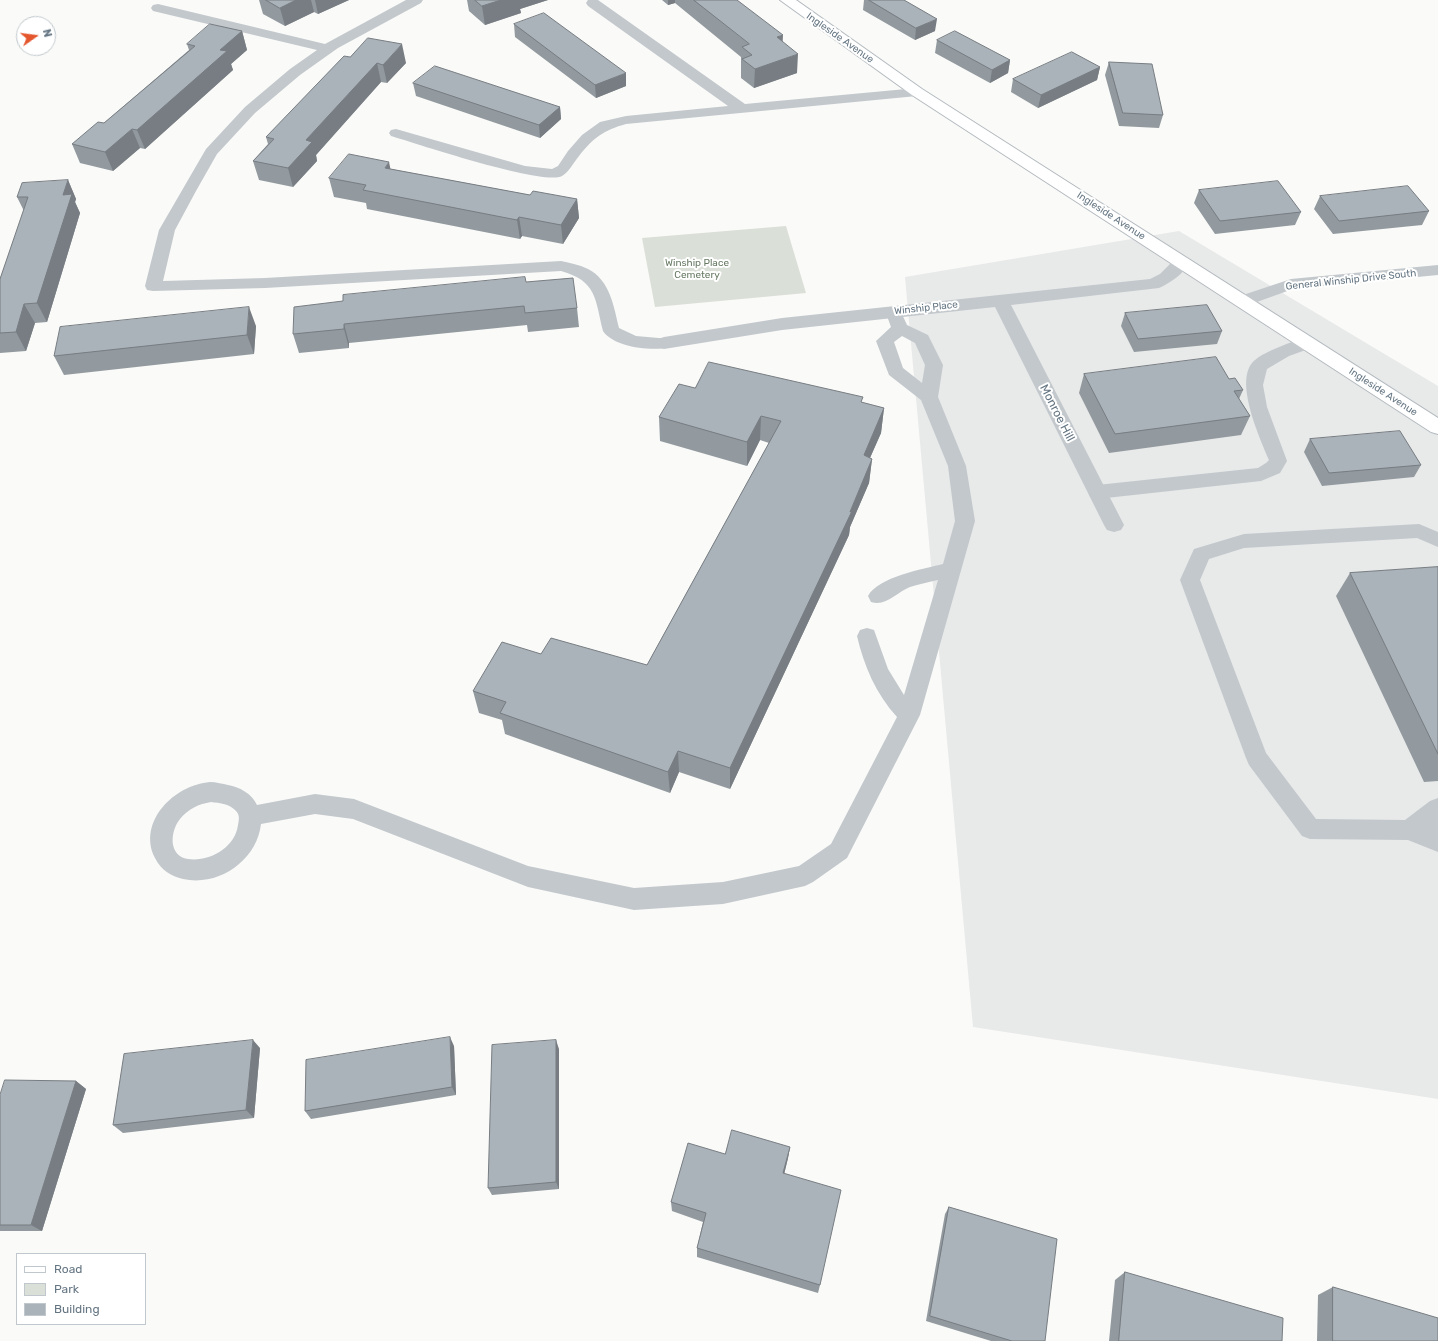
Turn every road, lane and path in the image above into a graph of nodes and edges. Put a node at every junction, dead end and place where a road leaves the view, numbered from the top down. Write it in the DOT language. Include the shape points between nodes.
graph roads {
  1 [pos="416,0"];
  2 [pos="786,0"];
  3 [pos="593,3"];
  4 [pos="158,8"];
  5 [pos="328,49"];
  6 [pos="917,92"];
  7 [pos="742,109"];
  8 [pos="396,133"];
  9 [pos="1182,262"];
  10 [pos="1438,270"];
  11 [pos="1000,300"];
  12 [pos="1243,301"];
  13 [pos="892,312"];
  14 [pos="900,328"];
  15 [pos="664,343"];
  16 [pos="1308,343"];
  17 [pos="929,397"];
  18 [pos="1438,427"];
  19 [pos="1097,492"];
  20 [pos="1114,525"];
  21 [pos="1438,540"];
  22 [pos="952,569"];
  23 [pos="878,596"];
  24 [pos="867,636"];
  25 [pos="909,715"];
  26 [pos="1438,808"];
  27 [pos="251,816"];
  28 [pos="1438,826"];
  29 [pos="1410,830"];
  30 [pos="1438,835"];
  31 [pos="1438,842"];
  1 -- 5 [label="lane"];
  2 -- 6 [label="street, Ingleside Avenue"];
  3 -- 7 [label="lane"];
  4 -- 5 [label="lane"];
  5 -- 15 [label="lane" via="295,72 250,110 211,152 167,230 153,286 265,283 561,266 583,272 596,283 602,295 611,331 626,340"];
  6 -- 7 [label="lane"];
  6 -- 9 [label="street, Ingleside Avenue"];
  7 -- 8 [label="lane" via="641,118 605,125 587,138 563,169 554,174 524,170"];
  9 -- 11 [label="street, Winship Place" via="1166,278 1153,284"];
  9 -- 12 [label="street, Ingleside Avenue"];
  10 -- 12 [label="street, General Winship Drive South" via="1291,284"];
  11 -- 13 [label="street, Winship Place"];
  11 -- 19 [label="street, Monroe Hill"];
  12 -- 16 [label="street, Ingleside Avenue"];
  13 -- 14 [label="lane"];
  13 -- 15 [label="street, Winship Place" via="782,324"];
  14 -- 17 [label="lane" via="922,338 934,365"];
  14 -- 17 [label="lane" via="885,341 894,371"];
  16 -- 18 [label="street, Ingleside Avenue"];
  16 -- 19 [label="lane" via="1283,352 1259,366 1254,385 1258,407 1278,461 1274,468 1261,474"];
  17 -- 22 [label="lane" via="957,466 965,521"];
  19 -- 20 [label="street, Monroe Hill"];
  21 -- 29 [label="lane" via="1419,531 1244,542 1201,554 1190,580 1257,758 1310,829"];
  22 -- 23 [label="lane" via="904,581"];
  22 -- 25 [label="lane"];
  24 -- 25 [label="lane" via="879,676 897,704"];
  25 -- 27 [label="lane" via="839,851 805,875 723,893 634,899 528,876 354,809 315,804"];
  26 -- 29 [label="lane"];
  28 -- 29 [label="lane"];
  29 -- 30 [label="lane"];
  29 -- 31 [label="lane"];
}
